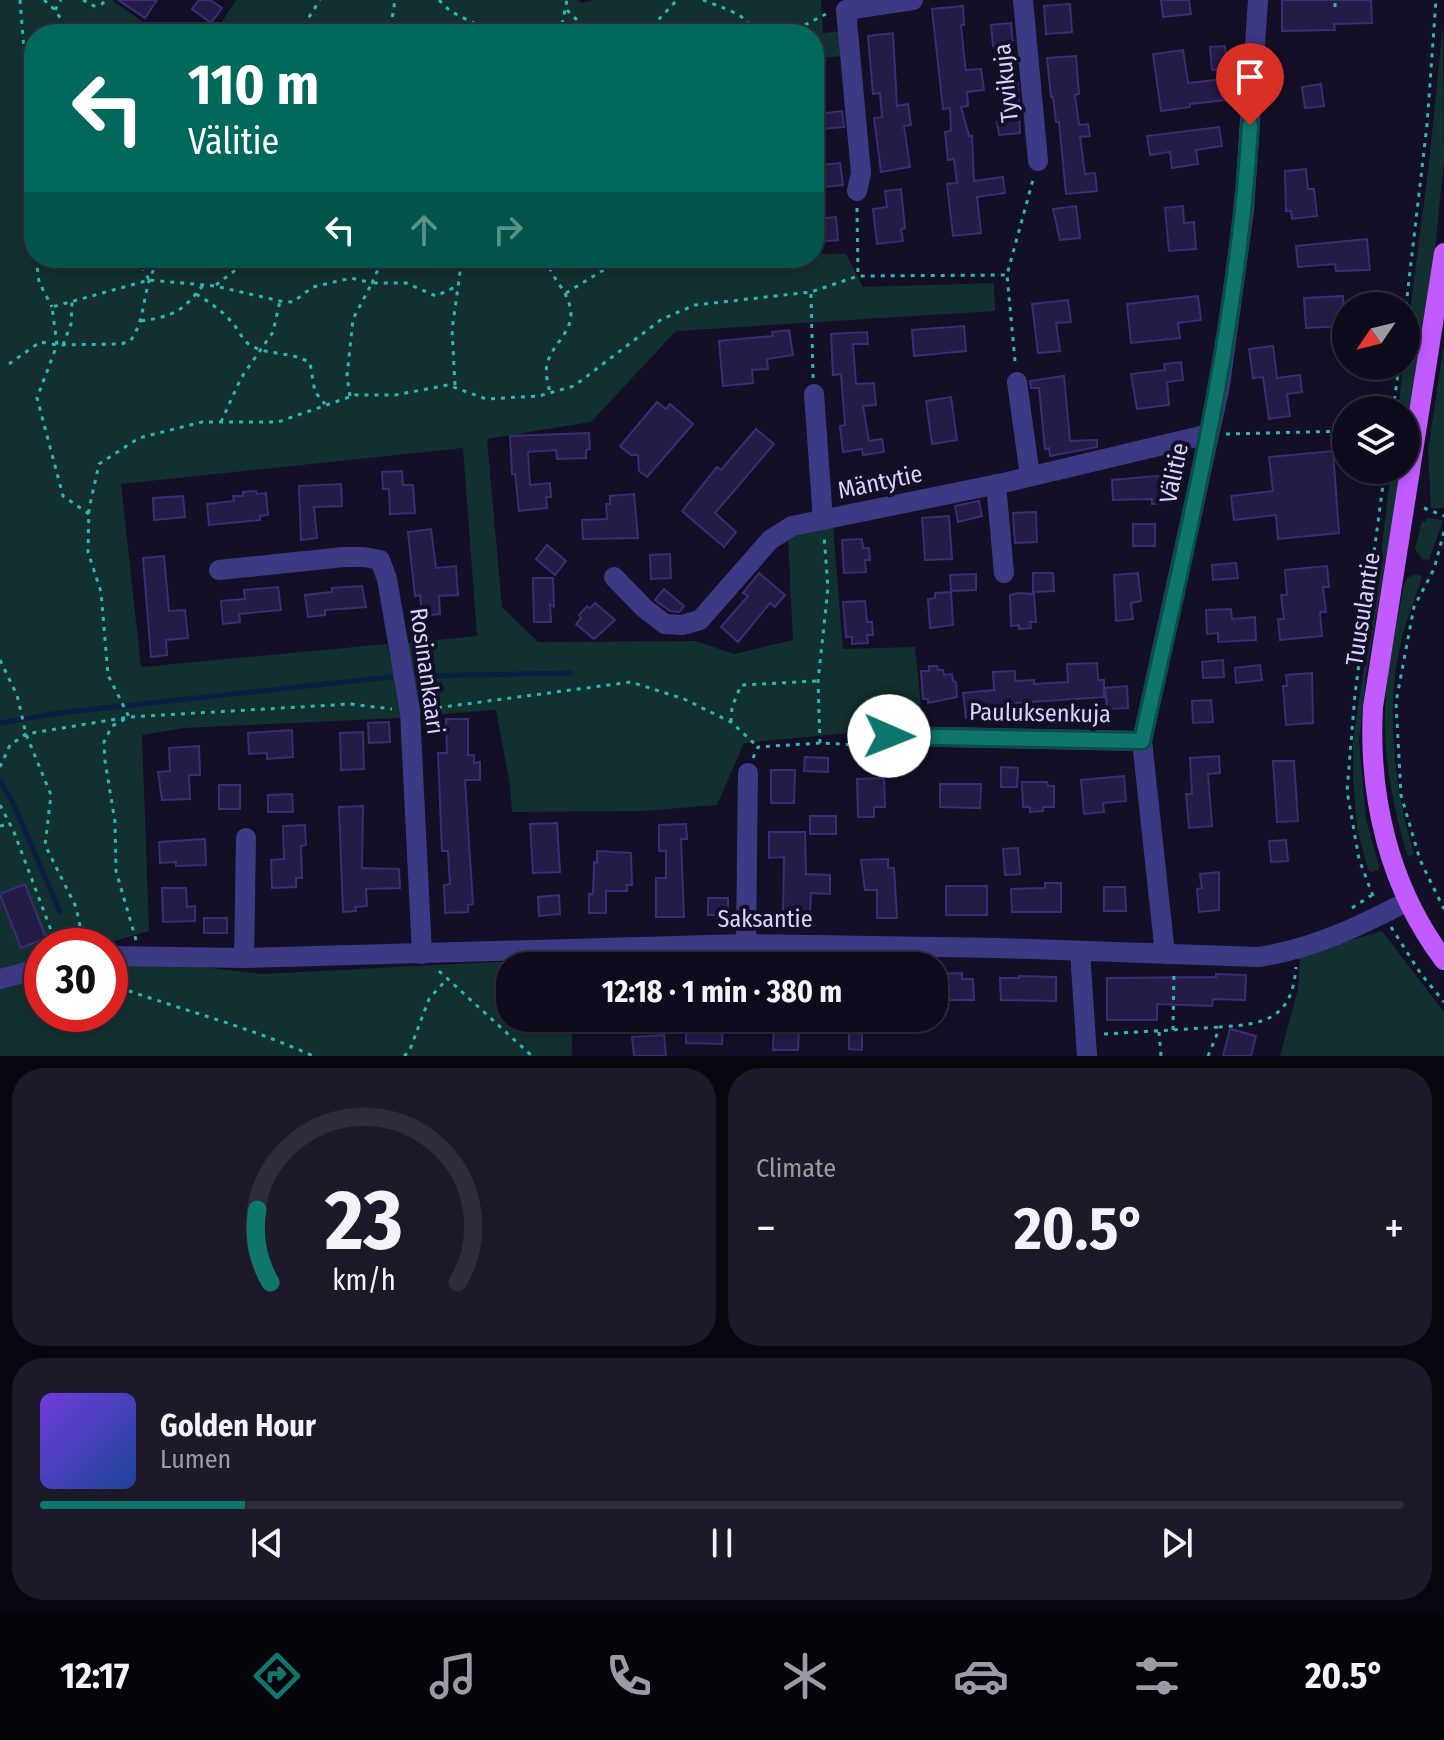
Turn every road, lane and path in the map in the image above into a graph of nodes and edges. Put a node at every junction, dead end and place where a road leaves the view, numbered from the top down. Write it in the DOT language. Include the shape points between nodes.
graph roads {
  1 [pos="20,0"];
  2 [pos="44,0"];
  3 [pos="61,0"];
  4 [pos="83,0"];
  5 [pos="106,0"];
  6 [pos="320,0"];
  7 [pos="395,0"];
  8 [pos="439,0"];
  9 [pos="567,0"];
  10 [pos="677,0"];
  11 [pos="703,0"];
  12 [pos="913,0"];
  13 [pos="1023,0"];
  14 [pos="1258,0"];
  15 [pos="1335,0"];
  16 [pos="1436,0"];
  17 [pos="1335,7"];
  18 [pos="55,10"];
  19 [pos="567,10"];
  20 [pos="836,12"];
  21 [pos="64,24"];
  22 [pos="304,24"];
  23 [pos="389,24"];
  24 [pos="478,24"];
  25 [pos="563,24"];
  26 [pos="581,24"];
  27 [pos="654,24"];
  28 [pos="750,24"];
  29 [pos="809,24"];
  30 [pos="24,50"];
  31 [pos="1038,161"];
  32 [pos="857,191"];
  33 [pos="1444,253"];
  34 [pos="37,268"];
  35 [pos="142,268"];
  36 [pos="156,268"];
  37 [pos="238,268"];
  38 [pos="379,268"];
  39 [pos="460,268"];
  40 [pos="549,268"];
  41 [pos="607,268"];
  42 [pos="1007,275"];
  43 [pos="858,276"];
  44 [pos="149,280"];
  45 [pos="372,283"];
  46 [pos="203,285"];
  47 [pos="215,286"];
  48 [pos="457,286"];
  49 [pos="811,292"];
  50 [pos="1408,292"];
  51 [pos="566,293"];
  52 [pos="196,294"];
  53 [pos="280,301"];
  54 [pos="72,302"];
  55 [pos="52,307"];
  56 [pos="140,321"];
  57 [pos="57,345"];
  58 [pos="63,345"];
  59 [pos="261,350"];
  60 [pos="1015,361"];
  61 [pos="9,364"];
  62 [pos="1017,382"];
  63 [pos="455,387"];
  64 [pos="550,393"];
  65 [pos="814,394"];
  66 [pos="350,397"];
  67 [pos="326,405"];
  68 [pos="221,422"];
  69 [pos="1332,431"];
  70 [pos="1209,434"];
  71 [pos="1030,476"];
  72 [pos="996,484"];
  73 [pos="1424,508"];
  74 [pos="89,514"];
  75 [pos="1444,516"];
  76 [pos="823,520"];
  77 [pos="1444,532"];
  78 [pos="219,570"];
  79 [pos="1004,573"];
  80 [pos="614,577"];
  81 [pos="0,660"];
  82 [pos="818,681"];
  83 [pos="410,712"];
  84 [pos="128,714"];
  85 [pos="731,722"];
  86 [pos="26,734"];
  87 [pos="889,736"];
  88 [pos="1142,741"];
  89 [pos="820,743"];
  90 [pos="758,747"];
  91 [pos="0,767"];
  92 [pos="748,773"];
  93 [pos="0,805"];
  94 [pos="10,824"];
  95 [pos="0,826"];
  96 [pos="246,838"];
  97 [pos="1372,895"];
  98 [pos="1408,901"];
  99 [pos="1444,909"];
  100 [pos="1383,914"];
  101 [pos="50,928"];
  102 [pos="80,928"];
  103 [pos="136,941"];
  104 [pos="746,944"];
  105 [pos="1080,951"];
  106 [pos="1292,952"];
  107 [pos="422,954"];
  108 [pos="1169,954"];
  109 [pos="128,956"];
  110 [pos="244,958"];
  111 [pos="1444,960"];
  112 [pos="24,973"];
  113 [pos="0,979"];
  114 [pos="446,979"];
  115 [pos="128,991"];
  116 [pos="1444,1002"];
  117 [pos="1220,1027"];
  118 [pos="1173,1030"];
  119 [pos="1159,1031"];
  120 [pos="1086,1046"];
  121 [pos="313,1056"];
  122 [pos="404,1056"];
  123 [pos="532,1056"];
  124 [pos="1161,1056"];
  125 [pos="1208,1056"];
  1 -- 30 [label="path"];
  2 -- 18 [label="path"];
  3 -- 18 [label="path"];
  4 -- 5 [label="path" via="94,6"];
  6 -- 22 [label="path"];
  7 -- 23 [label="path"];
  8 -- 24 [label="path"];
  9 -- 19 [label="path"];
  10 -- 27 [label="path"];
  11 -- 28 [label="path"];
  12 -- 20 [label="street"];
  13 -- 31 [label="street, Tyvikuja"];
  14 -- 70 [label="street, Välitie" via="1236,275"];
  15 -- 17 [label="path"];
  16 -- 50 [label="path"];
  18 -- 21 [label="path"];
  19 -- 25 [label="path"];
  19 -- 26 [label="path"];
  20 -- 29 [label="path"];
  20 -- 32 [label="street" via="861,173"];
  31 -- 42 [label="path"];
  32 -- 43 [label="path"];
  33 -- 98 [label="main road, Tuusulantie" via="1373,707 1373,776 1384,838"];
  34 -- 55 [label="path"];
  35 -- 44 [label="path"];
  36 -- 44 [label="path"];
  37 -- 47 [label="path"];
  38 -- 45 [label="path"];
  39 -- 48 [label="path"];
  40 -- 51 [label="path"];
  41 -- 51 [label="path"];
  42 -- 43 [label="path"];
  42 -- 60 [label="path"];
  43 -- 49 [label="path"];
  44 -- 46 [label="path"];
  44 -- 54 [label="path"];
  44 -- 56 [label="path"];
  45 -- 48 [label="path" via="406,283 436,296"];
  45 -- 53 [label="path" via="351,278 313,287 293,302"];
  45 -- 66 [label="path" via="353,319"];
  46 -- 47 [label="path"];
  46 -- 52 [label="path"];
  47 -- 53 [label="path"];
  48 -- 63 [label="path" via="452,330"];
  49 -- 64 [label="path" via="695,305 662,319 574,386"];
  49 -- 65 [label="path"];
  51 -- 64 [label="path" via="571,321 547,362"];
  52 -- 56 [label="path" via="172,316"];
  52 -- 59 [label="path" via="216,306 247,344"];
  53 -- 59 [label="path" via="273,332"];
  54 -- 55 [label="path"];
  54 -- 58 [label="path"];
  55 -- 57 [label="path"];
  56 -- 58 [label="path" via="130,341 121,344"];
  57 -- 58 [label="path"];
  57 -- 61 [label="path" via="33,344"];
  57 -- 74 [label="path" via="37,398 63,496"];
  59 -- 67 [label="path" via="310,363 315,392"];
  59 -- 68 [label="path"];
  62 -- 71 [label="street"];
  63 -- 64 [label="path" via="486,399"];
  63 -- 66 [label="path"];
  65 -- 76 [label="street"];
  66 -- 67 [label="path"];
  67 -- 68 [label="path" via="278,422"];
  68 -- 74 [label="path" via="139,438 99,464"];
  69 -- 70 [label="path"];
  70 -- 71 [label="street, Mäntytie"];
  70 -- 88 [label="street, Välitie"];
  71 -- 72 [label="street, Mäntytie"];
  72 -- 76 [label="street, Mäntytie"];
  72 -- 79 [label="street"];
  73 -- 75 [label="path"];
  74 -- 84 [label="path" via="88,552 101,592 108,675"];
  76 -- 80 [label="street, Mäntytie" via="792,526 770,540 700,620 682,625 665,624"];
  76 -- 82 [label="path" via="828,588"];
  77 -- 99 [label="path" via="1434,569 1414,607 1396,702 1401,795 1420,860"];
  78 -- 83 [label="street, Rosinankaari" via="344,557 380,560"];
  81 -- 86 [label="path" via="17,695"];
  82 -- 85 [label="path" via="741,685"];
  82 -- 89 [label="path"];
  83 -- 84 [label="path" via="350,704"];
  83 -- 85 [label="path" via="631,682"];
  83 -- 107 [label="street, Rosinankaari"];
  84 -- 86 [label="path"];
  84 -- 103 [label="path" via="112,726 104,742 116,871"];
  85 -- 90 [label="path"];
  86 -- 91 [label="path" via="10,745"];
  86 -- 102 [label="path" via="51,795 45,845 76,907"];
  87 -- 88 [label="street, Pauluksenkuja"];
  87 -- 89 [label="path" via="857,745"];
  88 -- 108 [label="street, Välitie"];
  89 -- 90 [label="path"];
  90 -- 92 [label="path"];
  92 -- 104 [label="street"];
  93 -- 94 [label="path"];
  94 -- 95 [label="path"];
  94 -- 101 [label="path"];
  96 -- 110 [label="street"];
  97 -- 100 [label="path"];
  98 -- 100 [label="street, Saksantie"];
  98 -- 111 [label="main road, Tuusulantie"];
  100 -- 106 [label="street, Saksantie"];
  100 -- 116 [label="path"];
  104 -- 105 [label="street, Saksantie"];
  104 -- 107 [label="street, Saksantie"];
  105 -- 108 [label="street, Saksantie"];
  105 -- 120 [label="street"];
  106 -- 108 [label="street, Saksantie" via="1258,957"];
  106 -- 117 [label="path" via="1296,965 1291,991 1274,1017 1255,1025"];
  107 -- 110 [label="street, Saksantie"];
  107 -- 114 [label="path"];
  108 -- 118 [label="path"];
  109 -- 110 [label="street, Saksantie"];
  112 -- 113 [label="street"];
  114 -- 122 [label="path" via="429,999"];
  114 -- 123 [label="path"];
  115 -- 121 [label="path"];
  117 -- 118 [label="path"];
  117 -- 125 [label="path"];
  118 -- 119 [label="path"];
  119 -- 120 [label="path"];
  119 -- 124 [label="path"];
}
